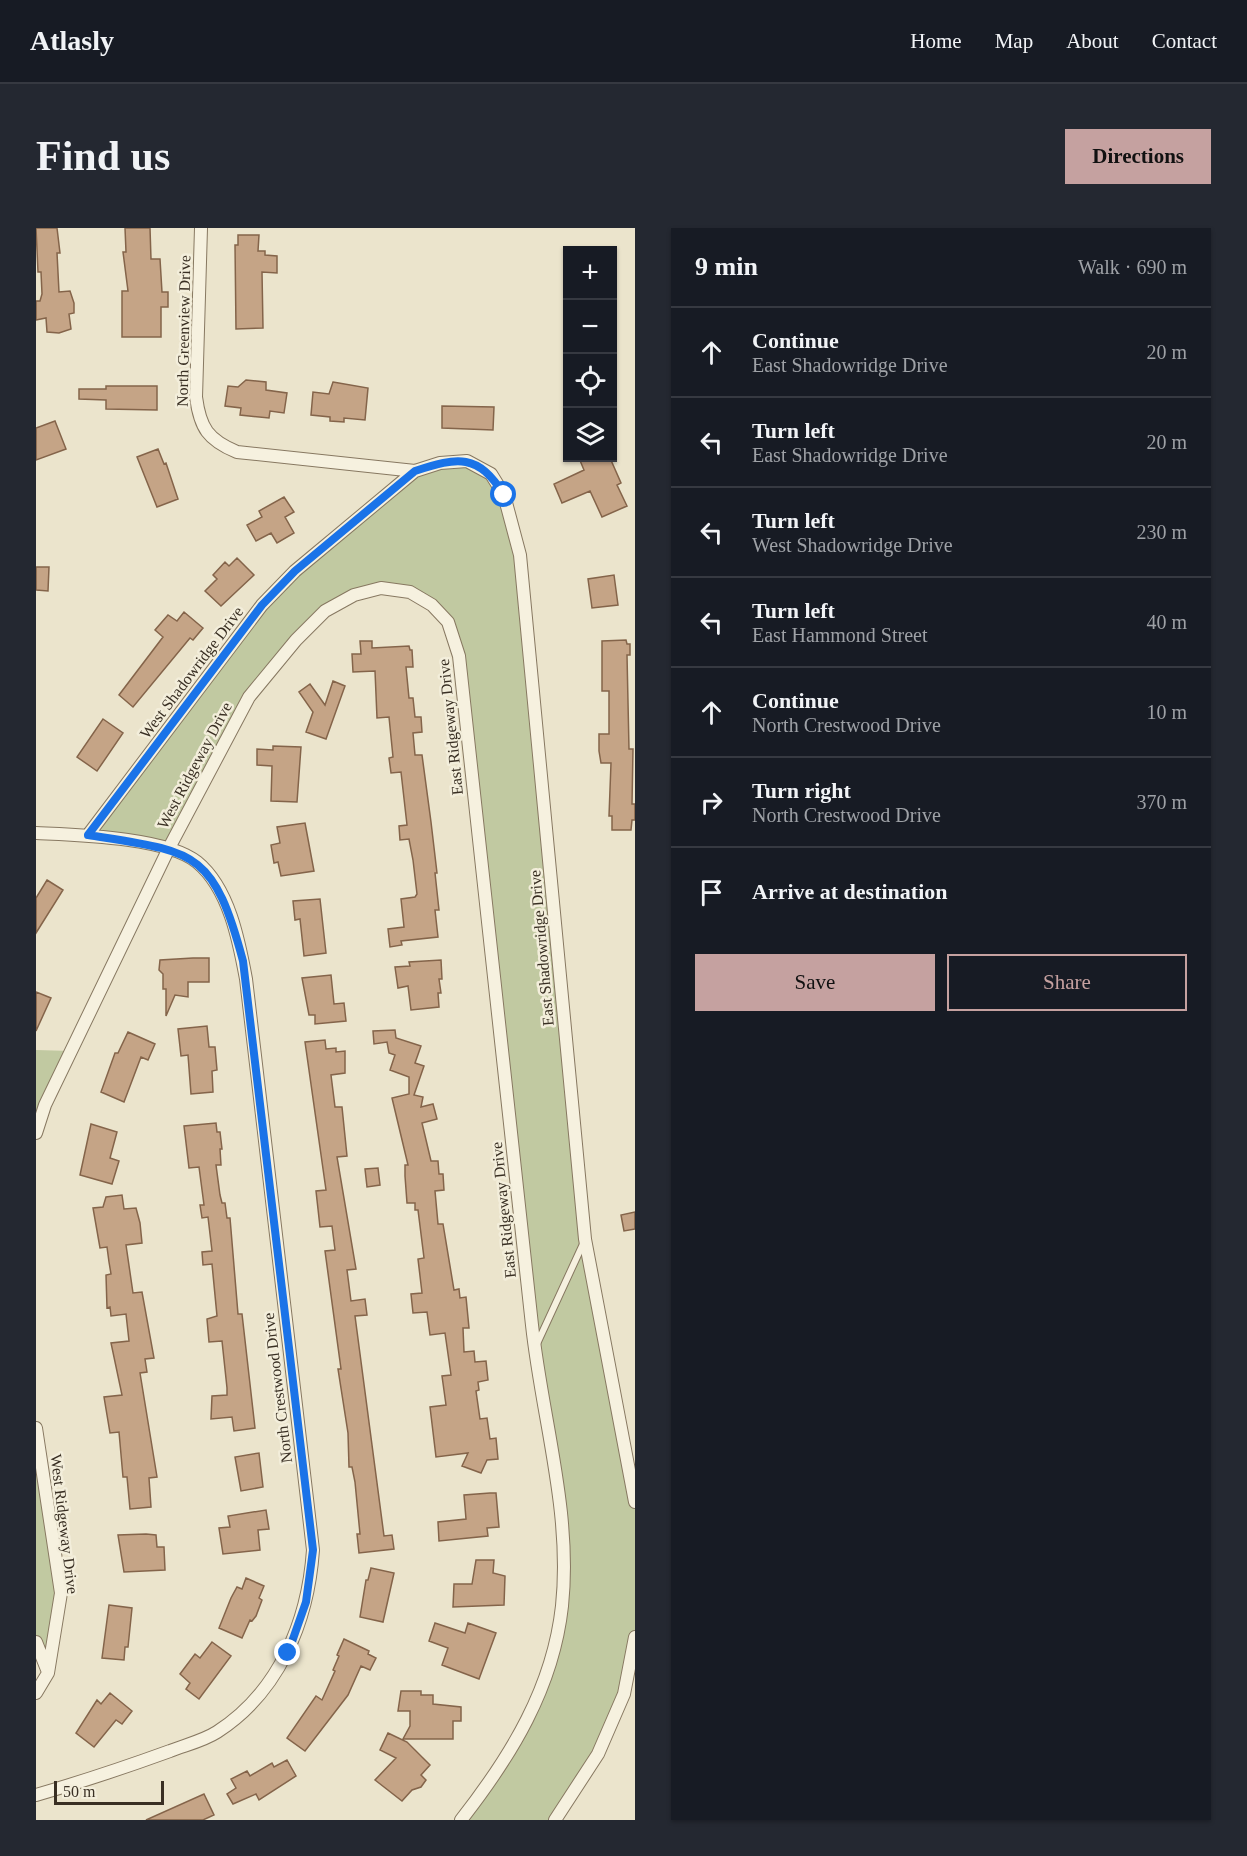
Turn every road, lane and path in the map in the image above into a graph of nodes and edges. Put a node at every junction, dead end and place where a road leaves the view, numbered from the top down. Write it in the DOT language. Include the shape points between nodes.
graph roads {
  1 [pos="201,228"];
  2 [pos="415,471"];
  3 [pos="410,592"];
  4 [pos="36,833"];
  5 [pos="88,835"];
  6 [pos="169,848"];
  7 [pos="36,1133"];
  8 [pos="585,1239"];
  9 [pos="535,1350"];
  10 [pos="36,1428"];
  11 [pos="635,1502"];
  12 [pos="635,1637"];
  13 [pos="36,1642"];
  14 [pos="48,1673"];
  15 [pos="36,1693"];
  16 [pos="36,1795"];
  17 [pos="461,1820"];
  18 [pos="555,1820"];
  1 -- 2 [label="street, North Greenview Drive" via="196,397 206,432 219,445 237,452"];
  2 -- 5 [label="street, West Shadowridge Drive" via="295,571 262,605"];
  2 -- 8 [label="street, East Shadowridge Drive" via="440,463 467,461 491,474 504,495 513,522 520,555"];
  3 -- 6 [label="street, West Ridgeway Drive" via="381,588 354,595 325,611 296,640 249,697"];
  3 -- 9 [label="street, East Ridgeway Drive" via="432,605 448,622 459,656"];
  4 -- 5 [label="street, North Crestwood Drive"];
  5 -- 6 [label="street, North Crestwood Drive"];
  6 -- 7 [label="street, West Ridgeway Drive" via="50,1094"];
  6 -- 16 [label="street, North Crestwood Drive" via="196,862 215,881 243,961 313,1550 311,1580 288,1653 241,1714 215,1734 115,1772"];
  8 -- 9 [label="lane"];
  8 -- 11 [label="street, East Shadowridge Drive"];
  9 -- 17 [label="street, East Ridgeway Drive" via="564,1534 562,1605 551,1664 528,1722 495,1777"];
  10 -- 14 [label="street, West Ridgeway Drive" via="60,1593"];
  12 -- 18 [label="street" via="624,1694 598,1754"];
  13 -- 14 [label="street"];
  14 -- 15 [label="street, West Ridgeway Drive"];
}
